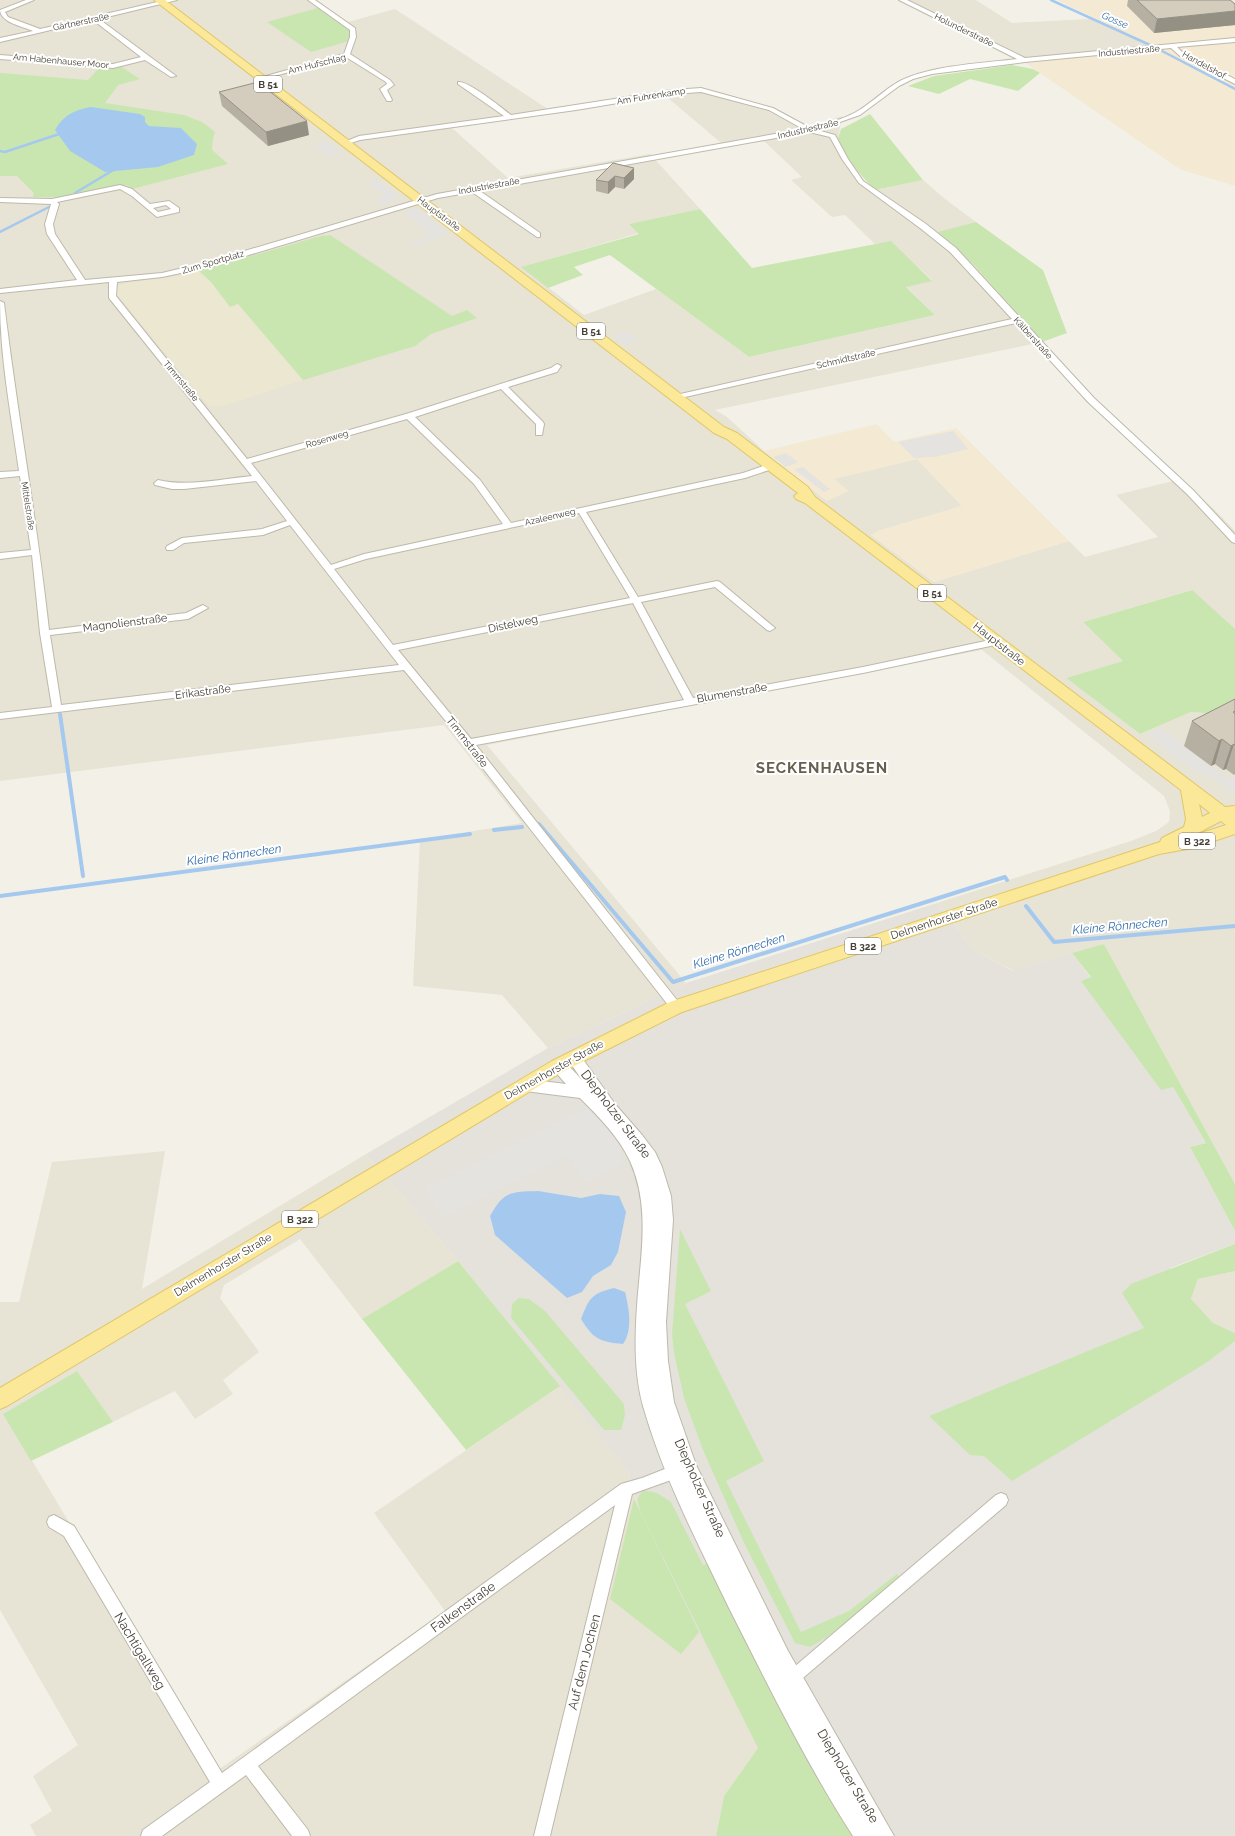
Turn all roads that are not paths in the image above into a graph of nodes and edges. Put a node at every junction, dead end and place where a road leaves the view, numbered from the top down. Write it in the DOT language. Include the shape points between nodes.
graph roads {
  1 [pos="31,0"];
  2 [pos="174,0"];
  3 [pos="311,0"];
  4 [pos="902,0"];
  5 [pos="161,2"];
  6 [pos="95,19"];
  7 [pos="39,31"];
  8 [pos="1235,40"];
  9 [pos="3,42"];
  10 [pos="1173,47"];
  11 [pos="347,55"];
  12 [pos="0,57"];
  13 [pos="146,58"];
  14 [pos="1025,60"];
  15 [pos="173,76"];
  16 [pos="261,79"];
  17 [pos="1235,82"];
  18 [pos="460,83"];
  19 [pos="389,100"];
  20 [pos="510,117"];
  21 [pos="838,122"];
  22 [pos="809,130"];
  23 [pos="833,136"];
  24 [pos="345,143"];
  25 [pos="473,189"];
  26 [pos="0,200"];
  27 [pos="420,200"];
  28 [pos="52,201"];
  29 [pos="148,207"];
  30 [pos="537,235"];
  31 [pos="112,281"];
  32 [pos="79,284"];
  33 [pos="0,291"];
  34 [pos="0,303"];
  35 [pos="1017,320"];
  36 [pos="557,366"];
  37 [pos="502,386"];
  38 [pos="676,397"];
  39 [pos="409,416"];
  40 [pos="539,433"];
  41 [pos="245,462"];
  42 [pos="768,468"];
  43 [pos="23,472"];
  44 [pos="0,475"];
  45 [pos="258,478"];
  46 [pos="158,483"];
  47 [pos="581,510"];
  48 [pos="292,522"];
  49 [pos="509,526"];
  50 [pos="1235,540"];
  51 [pos="170,548"];
  52 [pos="36,552"];
  53 [pos="0,556"];
  54 [pos="329,568"];
  55 [pos="635,599"];
  56 [pos="203,608"];
  57 [pos="770,628"];
  58 [pos="45,633"];
  59 [pos="995,642"];
  60 [pos="391,648"];
  61 [pos="406,667"];
  62 [pos="690,701"];
  63 [pos="57,710"];
  64 [pos="0,716"];
  65 [pos="468,743"];
  66 [pos="1188,788"];
  67 [pos="1231,815"];
  68 [pos="1235,828"];
  69 [pos="1191,829"];
  70 [pos="1158,848"];
  71 [pos="676,1007"];
  72 [pos="574,1058"];
  73 [pos="558,1066"];
  74 [pos="525,1085"];
  75 [pos="583,1092"];
  76 [pos="0,1399"];
  77 [pos="681,1470"];
  78 [pos="626,1489"];
  79 [pos="1002,1500"];
  80 [pos="54,1522"];
  81 [pos="792,1678"];
  82 [pos="247,1764"];
  83 [pos="220,1785"];
  84 [pos="149,1836"];
  85 [pos="302,1836"];
  86 [pos="542,1836"];
  87 [pos="866,1836"];
  88 [pos="884,1836"];
  1 -- 7 [label="street" via="2,11 6,18"];
  2 -- 5 [label="street, Gärtnerstraße"];
  3 -- 11 [label="street" via="353,30 354,37"];
  4 -- 14 [label="street, Holunderstraße"];
  5 -- 6 [label="street, Gärtnerstraße"];
  5 -- 16 [label="main road, Hauptstraße / B 51"];
  6 -- 7 [label="street, Gärtnerstraße"];
  6 -- 13 [label="street"];
  7 -- 9 [label="street, Gärtnerstraße"];
  8 -- 10 [label="street, Industriestraße"];
  10 -- 14 [label="street, Industriestraße"];
  10 -- 17 [label="street, Handelshof" via="1182,55"];
  11 -- 16 [label="street, Am Hufschlag"];
  11 -- 19 [label="street, Am Hufschlag" via="388,81 391,85 383,89"];
  12 -- 13 [label="street, Am Habenhauser Moor" via="113,66"];
  13 -- 15 [label="street"];
  14 -- 21 [label="street, Industriestraße" via="931,72 911,78 858,114"];
  16 -- 24 [label="main road, Hauptstraße / B 51"];
  18 -- 20 [label="street"];
  20 -- 22 [label="street, Am Fuhrenkamp" via="672,92 701,90 771,109"];
  20 -- 24 [label="street, Am Fuhrenkamp" via="359,138"];
  21 -- 22 [label="street, Industriestraße"];
  21 -- 23 [label="street" via="837,131"];
  22 -- 23 [label="street"];
  22 -- 25 [label="street, Industriestraße"];
  23 -- 35 [label="street, Kälberstraße" via="861,182 953,250"];
  24 -- 27 [label="main road, Hauptstraße / B 51"];
  25 -- 27 [label="street, Industriestraße"];
  25 -- 30 [label="street"];
  26 -- 28 [label="street"];
  27 -- 31 [label="street, Zum Sportplatz" via="185,270 147,278"];
  27 -- 38 [label="main road, Hauptstraße / B 51"];
  28 -- 29 [label="street" via="120,187 126,188"];
  28 -- 32 [label="street" via="55,204 49,224 52,234 80,280"];
  31 -- 32 [label="street, Zum Sportplatz"];
  31 -- 41 [label="street, Timmstraße" via="112,296"];
  32 -- 33 [label="street, Zum Sportplatz"];
  34 -- 43 [label="street, Mittelstraße"];
  35 -- 38 [label="street, Schmidtstraße"];
  35 -- 50 [label="street, Kälberstraße" via="1091,400 1190,492"];
  36 -- 37 [label="street, Rosenweg" via="554,370"];
  37 -- 39 [label="street, Rosenweg"];
  37 -- 40 [label="street" via="540,424"];
  38 -- 42 [label="main road, Hauptstraße / B 51" via="719,430 725,439"];
  39 -- 41 [label="street, Rosenweg"];
  39 -- 49 [label="street" via="477,482"];
  41 -- 45 [label="street, Timmstraße"];
  42 -- 47 [label="street, Azaleenweg" via="746,475"];
  42 -- 59 [label="main road, Hauptstraße / B 51" via="795,493 810,500"];
  43 -- 44 [label="street"];
  43 -- 52 [label="street, Mittelstraße"];
  45 -- 46 [label="street" via="184,486"];
  45 -- 48 [label="street, Timmstraße"];
  47 -- 49 [label="street, Azaleenweg"];
  47 -- 55 [label="street"];
  48 -- 51 [label="street" via="263,532 182,541"];
  48 -- 54 [label="street, Timmstraße"];
  49 -- 54 [label="street, Azaleenweg" via="364,557"];
  52 -- 53 [label="street"];
  52 -- 58 [label="street, Mittelstraße"];
  54 -- 60 [label="street, Timmstraße"];
  55 -- 57 [label="street, Distelweg" via="717,584"];
  55 -- 60 [label="street, Distelweg"];
  55 -- 62 [label="street"];
  56 -- 58 [label="street, Magnolienstraße" via="188,616"];
  58 -- 63 [label="street, Mittelstraße"];
  59 -- 62 [label="street, Blumenstraße" via="863,670"];
  59 -- 66 [label="main road, Hauptstraße / B 51"];
  60 -- 61 [label="street, Timmstraße"];
  61 -- 63 [label="street, Erikastraße"];
  61 -- 65 [label="street, Timmstraße"];
  62 -- 65 [label="street, Blumenstraße"];
  63 -- 64 [label="street, Erikastraße"];
  65 -- 71 [label="street, Timmstraße"];
  66 -- 67 [label="main road, B 51"];
  66 -- 69 [label="main road" via="1194,819"];
  67 -- 69 [label="main road, Delmenhorster Straße / B 322"];
  68 -- 70 [label="main road, Delmenhorster Straße / B 322" via="1193,842"];
  69 -- 70 [label="main road, Delmenhorster Straße / B 322"];
  70 -- 71 [label="main road, Delmenhorster Straße / B 322"];
  71 -- 72 [label="main road, Delmenhorster Straße / B 322"];
  72 -- 73 [label="main road, Delmenhorster Straße / B 322"];
  72 -- 77 [label="street, Diepholzer Straße" via="649,1157 663,1196 665,1220 658,1361"];
  73 -- 74 [label="main road, Delmenhorster Straße / B 322"];
  73 -- 75 [label="street, Diepholzer Straße"];
  74 -- 75 [label="street, Diepholzer Straße"];
  74 -- 76 [label="main road, Delmenhorster Straße / B 322"];
  75 -- 77 [label="street, Diepholzer Straße" via="628,1143 644,1176 651,1200 653,1229 645,1312 647,1374 652,1405"];
  77 -- 78 [label="street, Falkenstraße"];
  77 -- 81 [label="street, Diepholzer Straße"];
  77 -- 87 [label="street, Diepholzer Straße" via="713,1555 783,1697 845,1805"];
  78 -- 82 [label="street, Falkenstraße"];
  78 -- 86 [label="street, Auf dem Jochen"];
  79 -- 81 [label="street"];
  80 -- 83 [label="street, Nachtigallweg" via="69,1531"];
  81 -- 88 [label="street, Diepholzer Straße"];
  82 -- 83 [label="street, Falkenstraße"];
  82 -- 85 [label="street"];
  83 -- 84 [label="street, Falkenstraße"];
}
